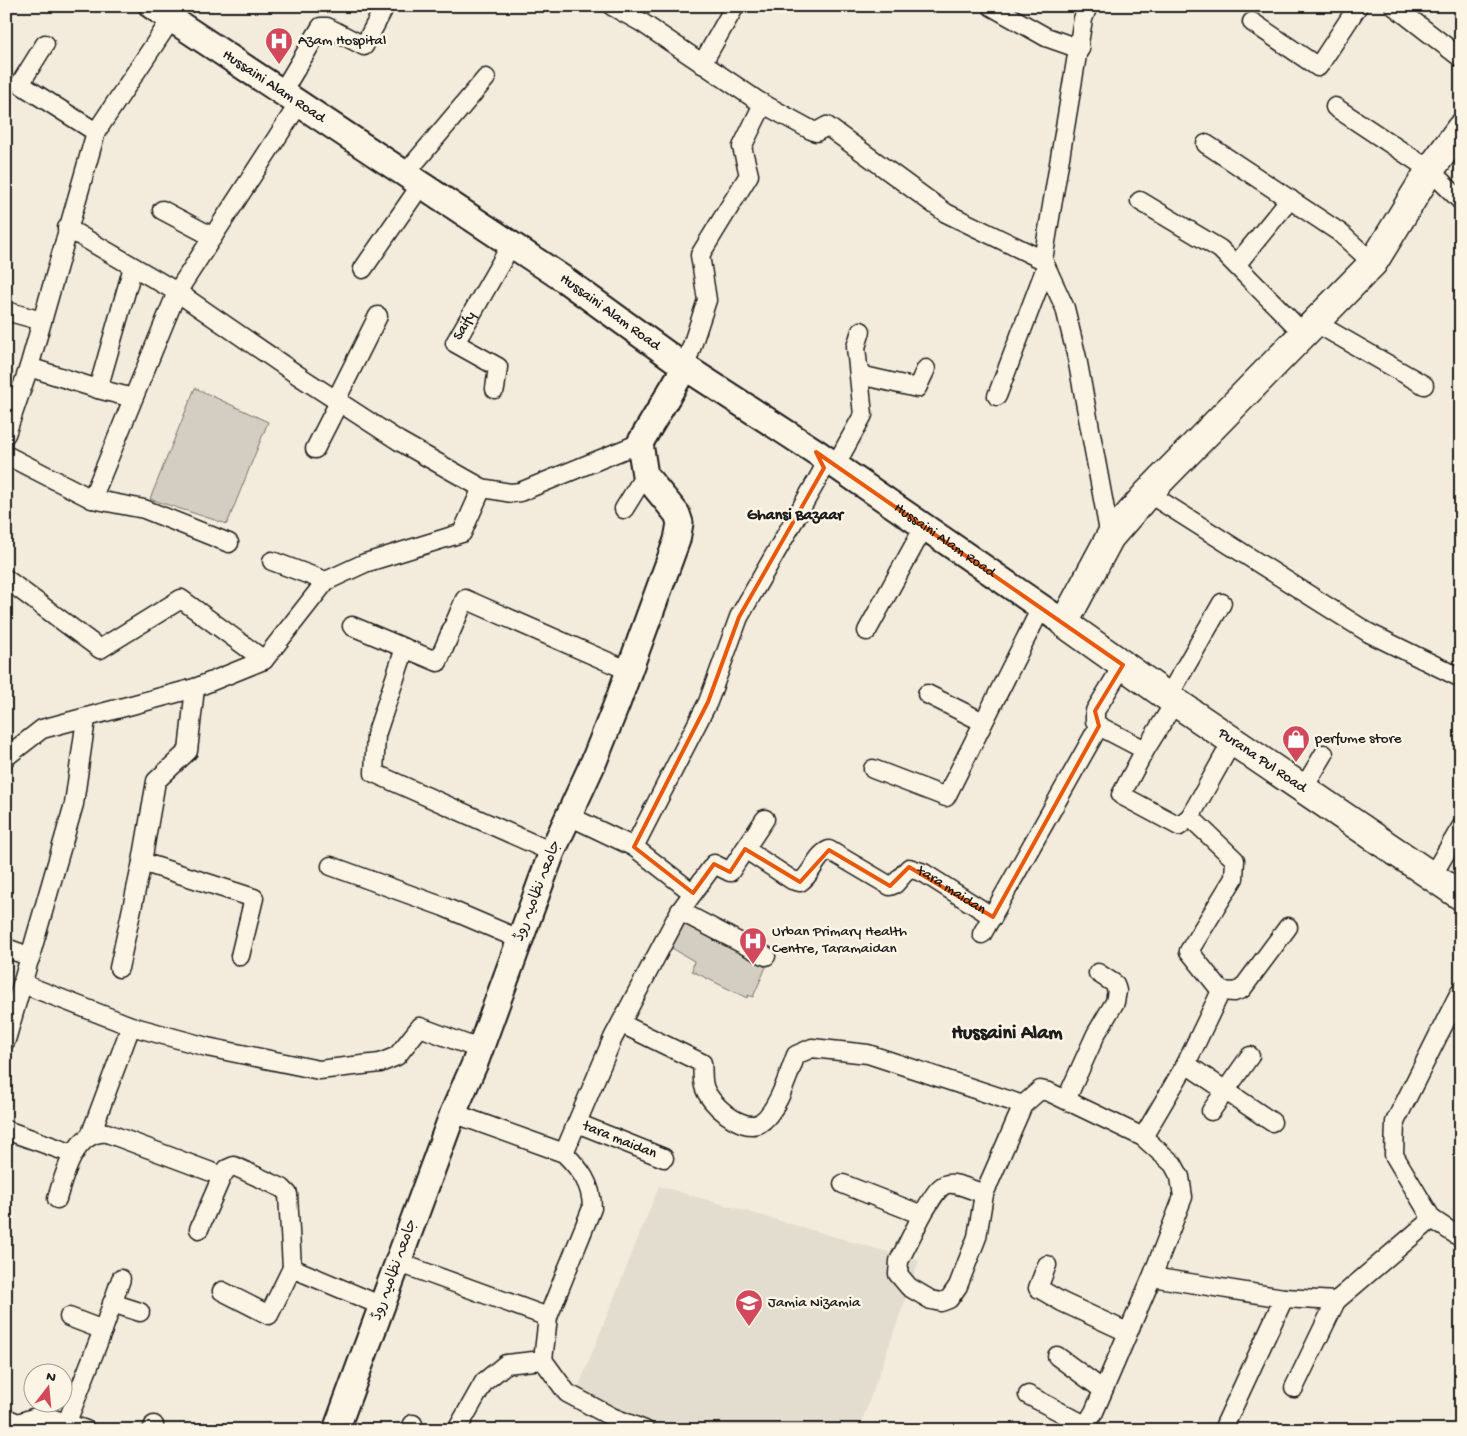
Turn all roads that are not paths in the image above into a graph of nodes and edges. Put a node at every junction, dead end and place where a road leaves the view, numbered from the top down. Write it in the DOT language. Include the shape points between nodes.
graph roads {
  1 [pos="386,6"];
  2 [pos="612,6"];
  3 [pos="735,6"];
  4 [pos="991,6"];
  5 [pos="1088,6"];
  6 [pos="1358,6"];
  7 [pos="1394,6"];
  8 [pos="168,10"];
  9 [pos="1252,22"];
  10 [pos="45,44"];
  11 [pos="1080,49"];
  12 [pos="1461,58"];
  13 [pos="702,64"];
  14 [pos="486,78"];
  15 [pos="290,99"];
  16 [pos="763,104"];
  17 [pos="1335,107"];
  18 [pos="1461,128"];
  19 [pos="96,132"];
  20 [pos="1206,144"];
  21 [pos="1430,170"];
  22 [pos="413,179"];
  23 [pos="1290,199"];
  24 [pos="1140,201"];
  25 [pos="1461,201"];
  26 [pos="162,210"];
  27 [pos="67,228"];
  28 [pos="213,237"];
  29 [pos="511,244"];
  30 [pos="1045,264"];
  31 [pos="1373,264"];
  32 [pos="1236,265"];
  33 [pos="133,267"];
  34 [pos="363,269"];
  35 [pos="176,292"];
  36 [pos="6,311"];
  37 [pos="378,316"];
  38 [pos="42,321"];
  39 [pos="1311,329"];
  40 [pos="861,331"];
  41 [pos="30,367"];
  42 [pos="685,367"];
  43 [pos="926,369"];
  44 [pos="860,375"];
  45 [pos="1424,385"];
  46 [pos="495,389"];
  47 [pos="98,390"];
  48 [pos="997,396"];
  49 [pos="133,398"];
  50 [pos="337,401"];
  51 [pos="6,434"];
  52 [pos="640,444"];
  53 [pos="315,449"];
  54 [pos="6,455"];
  55 [pos="825,459"];
  56 [pos="645,475"];
  57 [pos="482,488"];
  58 [pos="1148,493"];
  59 [pos="92,499"];
  60 [pos="624,510"];
  61 [pos="924,527"];
  62 [pos="1110,537"];
  63 [pos="229,544"];
  64 [pos="272,561"];
  65 [pos="6,579"];
  66 [pos="326,581"];
  67 [pos="1222,603"];
  68 [pos="1041,608"];
  69 [pos="1064,623"];
  70 [pos="352,626"];
  71 [pos="867,631"];
  72 [pos="405,648"];
  73 [pos="264,660"];
  74 [pos="1123,666"];
  75 [pos="628,670"];
  76 [pos="1461,678"];
  77 [pos="195,688"];
  78 [pos="927,694"];
  79 [pos="1172,700"];
  80 [pos="86,719"];
  81 [pos="983,722"];
  82 [pos="1099,726"];
  83 [pos="1234,740"];
  84 [pos="1145,750"];
  85 [pos="1324,754"];
  86 [pos="6,757"];
  87 [pos="873,769"];
  88 [pos="1303,789"];
  89 [pos="569,816"];
  90 [pos="1190,817"];
  91 [pos="766,819"];
  92 [pos="1461,827"];
  93 [pos="634,847"];
  94 [pos="745,849"];
  95 [pos="552,852"];
  96 [pos="142,862"];
  97 [pos="331,866"];
  98 [pos="1432,876"];
  99 [pos="693,893"];
  100 [pos="1461,896"];
  101 [pos="680,911"];
  102 [pos="993,917"];
  103 [pos="1288,927"];
  104 [pos="982,934"];
  105 [pos="519,939"];
  106 [pos="6,948"];
  107 [pos="240,956"];
  108 [pos="766,956"];
  109 [pos="31,957"];
  110 [pos="119,968"];
  111 [pos="1098,973"];
  112 [pos="23,984"];
  113 [pos="1461,990"];
  114 [pos="1221,991"];
  115 [pos="1456,1011"];
  116 [pos="622,1024"];
  117 [pos="130,1026"];
  118 [pos="6,1040"];
  119 [pos="479,1049"];
  120 [pos="1250,1056"];
  121 [pos="1186,1064"];
  122 [pos="1227,1090"];
  123 [pos="1066,1100"];
  124 [pos="1023,1105"];
  125 [pos="1212,1111"];
  126 [pos="454,1113"];
  127 [pos="1272,1122"];
  128 [pos="577,1124"];
  129 [pos="6,1130"];
  130 [pos="90,1136"];
  131 [pos="1144,1137"];
  132 [pos="564,1153"];
  133 [pos="73,1154"];
  134 [pos="664,1158"];
  135 [pos="222,1176"];
  136 [pos="842,1184"];
  137 [pos="984,1194"];
  138 [pos="57,1199"];
  139 [pos="922,1215"];
  140 [pos="1432,1219"];
  141 [pos="199,1229"];
  142 [pos="1461,1238"];
  143 [pos="397,1262"];
  144 [pos="1047,1265"];
  145 [pos="292,1268"];
  146 [pos="1152,1277"];
  147 [pos="120,1279"];
  148 [pos="222,1292"];
  149 [pos="1284,1298"];
  150 [pos="1336,1301"];
  151 [pos="112,1303"];
  152 [pos="382,1306"];
  153 [pos="140,1312"];
  154 [pos="69,1317"];
  155 [pos="548,1317"];
  156 [pos="103,1330"];
  157 [pos="1127,1332"];
  158 [pos="1057,1356"];
  159 [pos="543,1360"];
  160 [pos="1294,1388"];
  161 [pos="1103,1390"];
  162 [pos="1028,1395"];
  163 [pos="6,1418"];
  164 [pos="67,1422"];
  165 [pos="608,1423"];
  166 [pos="458,1428"];
  167 [pos="1084,1428"];
  168 [pos="1225,1428"];
  169 [pos="86,1430"];
  170 [pos="336,1430"];
  171 [pos="645,1430"];
  1 -- 15 [label="street" via="364,46 328,27 321,27"];
  2 -- 13 [label="street" via="642,22"];
  3 -- 13 [label="street"];
  4 -- 11 [label="street" via="1046,37"];
  5 -- 11 [label="street" via="1083,19"];
  6 -- 9 [label="street" via="1318,66"];
  7 -- 12 [label="street"];
  8 -- 15 [label="street, Hussaini Alam Road"];
  8 -- 19 [label="street"];
  10 -- 19 [label="street" via="20,84"];
  11 -- 30 [label="street"];
  13 -- 16 [label="street"];
  14 -- 22 [label="street"];
  15 -- 22 [label="street, Hussaini Alam Road"];
  15 -- 28 [label="street"];
  16 -- 30 [label="street" via="816,132 828,126 946,213"];
  16 -- 42 [label="street" via="742,147 749,175 700,255 707,300"];
  17 -- 21 [label="street"];
  18 -- 21 [label="main road"];
  19 -- 27 [label="street"];
  20 -- 23 [label="street"];
  21 -- 25 [label="street"];
  21 -- 31 [label="main road"];
  22 -- 29 [label="street, Hussaini Alam Road"];
  22 -- 34 [label="street"];
  23 -- 31 [label="street" via="1339,232"];
  23 -- 32 [label="street"];
  24 -- 32 [label="street" via="1220,249"];
  26 -- 28 [label="street"];
  27 -- 33 [label="street"];
  27 -- 38 [label="street"];
  28 -- 35 [label="street"];
  29 -- 42 [label="street, Hussaini Alam Road"];
  29 -- 46 [label="street, Saify" via="455,343 498,367"];
  30 -- 48 [label="street"];
  30 -- 62 [label="street" via="1065,308 1077,358"];
  31 -- 39 [label="main road"];
  32 -- 39 [label="street"];
  33 -- 35 [label="street"];
  33 -- 47 [label="street"];
  35 -- 49 [label="street"];
  35 -- 50 [label="street"];
  36 -- 38 [label="street"];
  37 -- 50 [label="street"];
  38 -- 41 [label="street"];
  39 -- 45 [label="street"];
  39 -- 58 [label="main road"];
  40 -- 44 [label="street" via="856,347"];
  41 -- 47 [label="street"];
  41 -- 51 [label="street"];
  42 -- 52 [label="street"];
  42 -- 55 [label="street, Hussaini Alam Road"];
  43 -- 44 [label="street" via="917,388"];
  44 -- 55 [label="street" via="863,415"];
  47 -- 49 [label="street"];
  49 -- 59 [label="street"];
  50 -- 53 [label="street"];
  50 -- 57 [label="street"];
  52 -- 56 [label="street"];
  52 -- 57 [label="street" via="520,492"];
  54 -- 59 [label="street"];
  55 -- 61 [label="street, Hussaini Alam Road"];
  55 -- 93 [label="street" via="824,468 739,617 708,702"];
  56 -- 60 [label="street"];
  56 -- 75 [label="street, جامعہ نظامیہ روڈ" via="677,514 679,530"];
  57 -- 66 [label="street" via="462,532 365,563"];
  58 -- 62 [label="main road"];
  58 -- 76 [label="street" via="1369,633"];
  59 -- 63 [label="street" via="144,509"];
  61 -- 68 [label="street, Hussaini Alam Road"];
  61 -- 71 [label="street"];
  62 -- 69 [label="main road"];
  64 -- 66 [label="street"];
  65 -- 73 [label="street" via="100,649 181,599"];
  66 -- 73 [label="street"];
  67 -- 79 [label="street"];
  68 -- 69 [label="street, Hussaini Alam Road"];
  68 -- 81 [label="street"];
  69 -- 74 [label="main road, Purana Pul Road"];
  70 -- 72 [label="street"];
  72 -- 75 [label="street" via="438,662 465,599"];
  72 -- 95 [label="street" via="376,735 374,773"];
  73 -- 77 [label="street"];
  74 -- 79 [label="main road, Purana Pul Road"];
  74 -- 82 [label="street" via="1096,710 1095,721"];
  75 -- 89 [label="street, جامعہ نظامیہ روڈ" via="594,762"];
  77 -- 80 [label="street"];
  77 -- 96 [label="street" via="188,751 156,781"];
  78 -- 81 [label="street"];
  79 -- 83 [label="main road, Purana Pul Road"];
  79 -- 84 [label="street"];
  80 -- 86 [label="street" via="42,729"];
  80 -- 109 [label="street" via="74,804"];
  81 -- 87 [label="street" via="946,797"];
  82 -- 84 [label="street"];
  82 -- 102 [label="street"];
  83 -- 88 [label="main road, Purana Pul Road"];
  83 -- 90 [label="street"];
  84 -- 90 [label="street" via="1121,795 1179,826"];
  85 -- 88 [label="street"];
  88 -- 98 [label="main road, Purana Pul Road"];
  89 -- 93 [label="street"];
  89 -- 95 [label="street, جامعہ نظامیہ روڈ"];
  90 -- 114 [label="street" via="1236,860 1234,878 1189,951"];
  91 -- 94 [label="street"];
  92 -- 98 [label="street"];
  93 -- 99 [label="street"];
  94 -- 99 [label="street" via="730,872 714,864"];
  94 -- 102 [label="street, tara maidan" via="800,882 829,850 890,886 909,868 924,873"];
  95 -- 105 [label="street, جامعہ نظامیہ روڈ"];
  96 -- 107 [label="street" via="254,898"];
  96 -- 110 [label="street"];
  97 -- 105 [label="street" via="444,907"];
  98 -- 100 [label="main road, Purana Pul Road"];
  99 -- 101 [label="street"];
  101 -- 108 [label="street"];
  101 -- 116 [label="street"];
  102 -- 104 [label="street"];
  103 -- 114 [label="street" via="1242,989"];
  105 -- 119 [label="street, جامعہ نظامیہ روڈ"];
  106 -- 109 [label="street"];
  109 -- 112 [label="street"];
  111 -- 123 [label="street" via="1115,984 1115,1002 1096,1034"];
  112 -- 117 [label="street"];
  112 -- 118 [label="street"];
  113 -- 115 [label="street"];
  114 -- 121 [label="street"];
  115 -- 140 [label="street" via="1395,1122 1394,1155"];
  116 -- 124 [label="street" via="702,1063 704,1087 710,1098 735,1122 749,1125 760,1123 777,1100 796,1056 812,1048 868,1054"];
  116 -- 128 [label="street"];
  117 -- 119 [label="street" via="207,1047 319,1070 380,1063 397,1056 420,1027"];
  117 -- 130 [label="street"];
  119 -- 126 [label="street, جامعہ نظامیہ روڈ"];
  120 -- 122 [label="street"];
  121 -- 122 [label="street"];
  121 -- 131 [label="street"];
  122 -- 125 [label="street"];
  122 -- 127 [label="street"];
  123 -- 124 [label="street" via="1040,1090"];
  123 -- 131 [label="street"];
  124 -- 137 [label="street"];
  126 -- 132 [label="street"];
  126 -- 143 [label="street, جامعہ نظامیہ روڈ"];
  128 -- 132 [label="street"];
  128 -- 134 [label="street, tara maidan"];
  129 -- 133 [label="street"];
  130 -- 133 [label="street"];
  130 -- 135 [label="street" via="98,1132 107,1133"];
  131 -- 146 [label="street" via="1173,1164 1180,1177 1183,1197"];
  132 -- 155 [label="street" via="588,1183 592,1208"];
  133 -- 138 [label="street"];
  135 -- 141 [label="street"];
  135 -- 145 [label="street" via="234,1166 282,1188 288,1194"];
  136 -- 139 [label="street"];
  137 -- 139 [label="street" via="946,1183 938,1187"];
  137 -- 139 [label="street" via="977,1237 958,1286 949,1299 941,1302 909,1287 898,1274 899,1261"];
  140 -- 142 [label="street"];
  140 -- 150 [label="street"];
  143 -- 152 [label="street, جامعہ نظامیہ روڈ"];
  143 -- 155 [label="street"];
  144 -- 157 [label="street" via="1038,1288"];
  145 -- 148 [label="street" via="269,1315"];
  145 -- 152 [label="street"];
  146 -- 149 [label="street"];
  146 -- 157 [label="street"];
  147 -- 151 [label="street"];
  149 -- 150 [label="street"];
  149 -- 168 [label="street"];
  150 -- 160 [label="street"];
  151 -- 153 [label="street"];
  151 -- 156 [label="street"];
  152 -- 170 [label="street, جامعہ نظامیہ روڈ"];
  154 -- 156 [label="street"];
  155 -- 159 [label="street"];
  156 -- 164 [label="street"];
  157 -- 161 [label="street"];
  158 -- 161 [label="street"];
  159 -- 165 [label="street" via="568,1393"];
  159 -- 166 [label="street" via="506,1364 484,1382"];
  161 -- 167 [label="street"];
  162 -- 167 [label="street"];
  163 -- 164 [label="street" via="18,1423 42,1415"];
  164 -- 169 [label="street"];
  165 -- 171 [label="street"];
}
